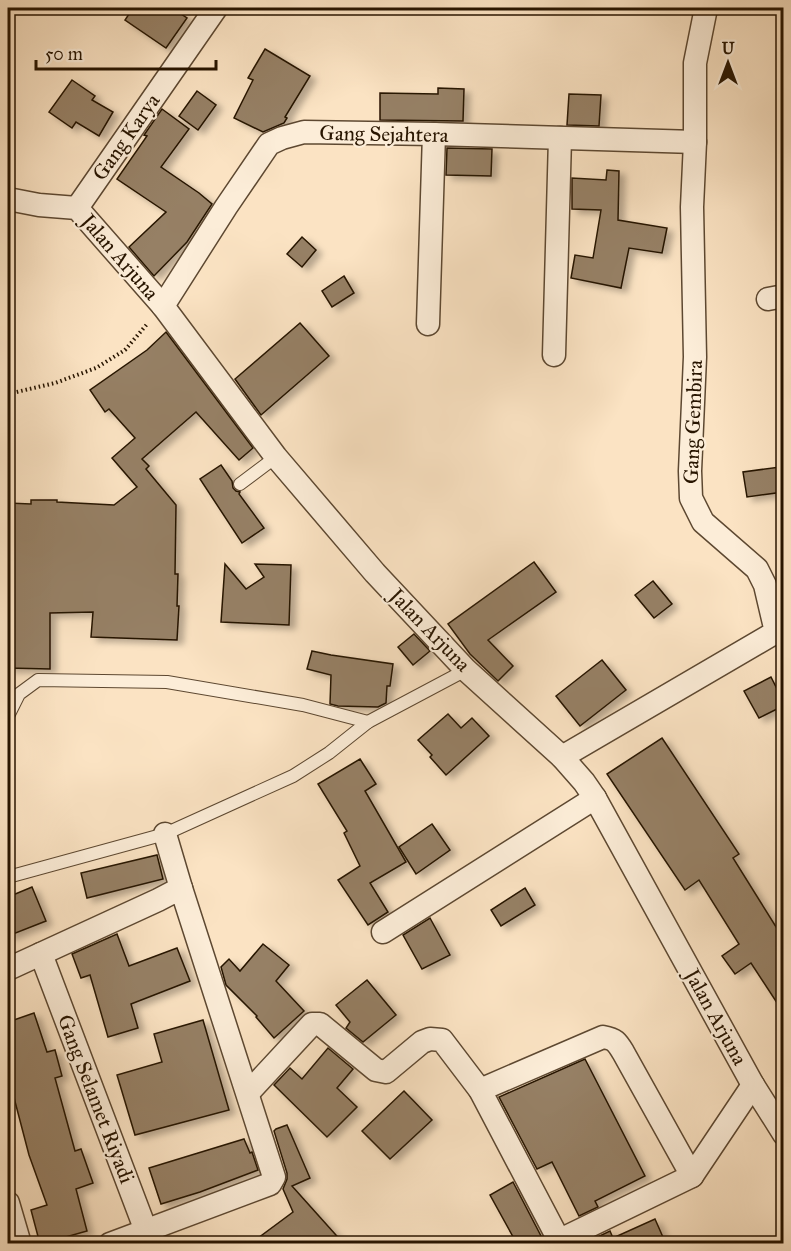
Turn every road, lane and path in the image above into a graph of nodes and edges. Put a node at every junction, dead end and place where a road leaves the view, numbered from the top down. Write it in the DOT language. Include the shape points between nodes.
graph roads {
  1 [pos="216,8"];
  2 [pos="706,8"];
  3 [pos="434,134"];
  4 [pos="560,138"];
  5 [pos="695,142"];
  6 [pos="8,199"];
  7 [pos="77,208"];
  8 [pos="163,306"];
  9 [pos="428,324"];
  10 [pos="554,355"];
  11 [pos="8,394"];
  12 [pos="276,457"];
  13 [pos="240,484"];
  14 [pos="780,631"];
  15 [pos="466,670"];
  16 [pos="8,716"];
  17 [pos="368,722"];
  18 [pos="562,757"];
  19 [pos="595,798"];
  20 [pos="165,834"];
  21 [pos="8,877"];
  22 [pos="181,888"];
  23 [pos="383,932"];
  24 [pos="41,954"];
  25 [pos="8,969"];
  26 [pos="753,1085"];
  27 [pos="480,1090"];
  28 [pos="248,1092"];
  29 [pos="783,1134"];
  30 [pos="692,1176"];
  31 [pos="8,1203"];
  32 [pos="148,1237"];
  33 [pos="557,1242"];
  34 [pos="20,1244"];
  35 [pos="110,1244"];
  1 -- 7 [label="street, Gang Karya"];
  2 -- 5 [label="street, Gang Gembira" via="695,63"];
  3 -- 4 [label="street, Gang Sejahtera"];
  3 -- 8 [label="street, Gang Sejahtera" via="304,132 269,144"];
  3 -- 9 [label="street"];
  4 -- 5 [label="street, Gang Sejahtera"];
  4 -- 10 [label="street"];
  5 -- 14 [label="street, Gang Gembira" via="691,498 703,522 757,569"];
  6 -- 7 [label="street, Jalan Arjuna"];
  7 -- 8 [label="street, Jalan Arjuna"];
  8 -- 11 [label="path" via="125,350 96,368 56,383"];
  8 -- 12 [label="street, Jalan Arjuna"];
  12 -- 13 [label="lane"];
  12 -- 15 [label="street, Jalan Arjuna" via="375,573"];
  14 -- 18 [label="street, Gang Gembira"];
  15 -- 17 [label="lane"];
  15 -- 18 [label="street, Jalan Arjuna"];
  16 -- 17 [label="lane" via="20,694 38,680 167,682 303,705"];
  17 -- 20 [label="lane" via="293,776"];
  18 -- 19 [label="street, Jalan Arjuna"];
  19 -- 23 [label="street"];
  19 -- 26 [label="street, Jalan Arjuna"];
  20 -- 21 [label="lane"];
  20 -- 22 [label="street"];
  22 -- 24 [label="street"];
  22 -- 28 [label="street"];
  24 -- 25 [label="street"];
  24 -- 32 [label="street, Gang Selamet Riyadi"];
  26 -- 29 [label="street, Jalan Arjuna"];
  26 -- 30 [label="street"];
  27 -- 28 [label="street" via="442,1040 430,1038 422,1042 386,1072 376,1070 320,1024 312,1024"];
  27 -- 30 [label="street" via="603,1037 613,1038"];
  27 -- 33 [label="street"];
  28 -- 32 [label="street" via="273,1180"];
  30 -- 33 [label="street"];
  31 -- 34 [label="street"];
  32 -- 35 [label="street"];
}
